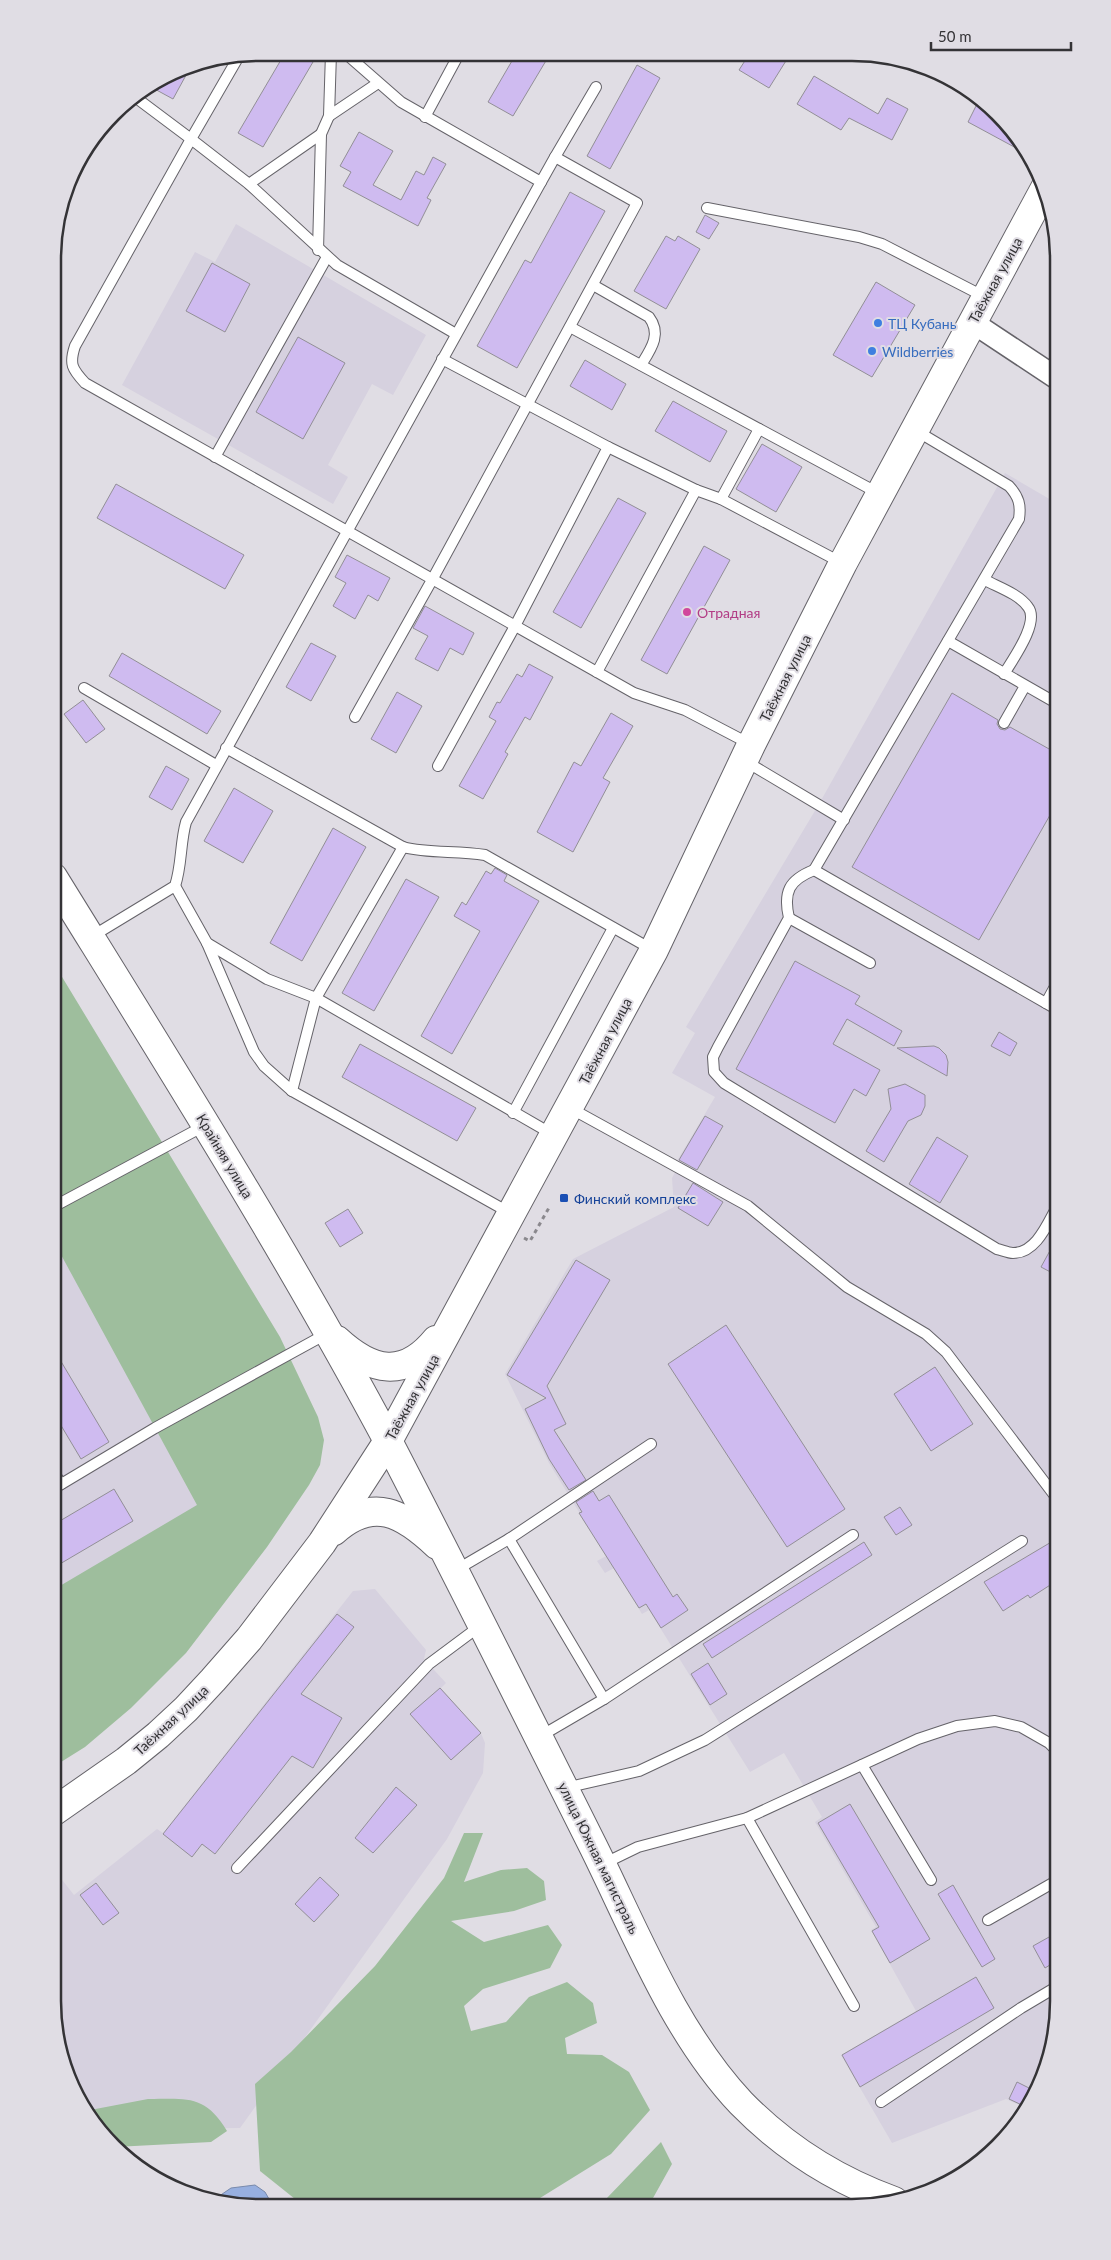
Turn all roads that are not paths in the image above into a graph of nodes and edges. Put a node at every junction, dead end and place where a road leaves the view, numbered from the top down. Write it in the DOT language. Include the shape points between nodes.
graph roads {
  1 [pos="331,61"];
  2 [pos="362,61"];
  3 [pos="455,61"];
  4 [pos="235,63"];
  5 [pos="378,83"];
  6 [pos="596,88"];
  7 [pos="140,101"];
  8 [pos="329,116"];
  9 [pos="425,117"];
  10 [pos="321,134"];
  11 [pos="191,140"];
  12 [pos="555,157"];
  13 [pos="541,182"];
  14 [pos="249,184"];
  15 [pos="1040,198"];
  16 [pos="707,208"];
  17 [pos="318,250"];
  18 [pos="327,257"];
  19 [pos="592,285"];
  20 [pos="986,298"];
  21 [pos="972,322"];
  22 [pos="570,327"];
  23 [pos="456,334"];
  24 [pos="442,359"];
  25 [pos="641,365"];
  26 [pos="1050,374"];
  27 [pos="527,404"];
  28 [pos="759,429"];
  29 [pos="914,429"];
  30 [pos="608,448"];
  31 [pos="215,457"];
  32 [pos="696,490"];
  33 [pos="879,493"];
  34 [pos="721,499"];
  35 [pos="347,532"];
  36 [pos="842,563"];
  37 [pos="432,580"];
  38 [pos="985,580"];
  39 [pos="515,626"];
  40 [pos="948,641"];
  41 [pos="597,672"];
  42 [pos="1004,674"];
  43 [pos="1025,686"];
  44 [pos="84,688"];
  45 [pos="1050,700"];
  46 [pos="355,717"];
  47 [pos="1004,723"];
  48 [pos="226,748"];
  49 [pos="748,752"];
  50 [pos="216,765"];
  51 [pos="438,766"];
  52 [pos="844,820"];
  53 [pos="403,847"];
  54 [pos="814,870"];
  55 [pos="175,886"];
  56 [pos="61,890"];
  57 [pos="789,918"];
  58 [pos="614,928"];
  59 [pos="90,937"];
  60 [pos="207,943"];
  61 [pos="654,950"];
  62 [pos="870,963"];
  63 [pos="1050,996"];
  64 [pos="316,998"];
  65 [pos="1046,1003"];
  66 [pos="1050,1005"];
  67 [pos="292,1090"];
  68 [pos="570,1108"];
  69 [pos="514,1113"];
  70 [pos="206,1124"];
  71 [pos="555,1136"];
  72 [pos="61,1203"];
  73 [pos="512,1214"];
  74 [pos="1050,1219"];
  75 [pos="458,1314"];
  76 [pos="328,1333"];
  77 [pos="388,1441"];
  78 [pos="651,1444"];
  79 [pos="61,1485"];
  80 [pos="1050,1489"];
  81 [pos="853,1535"];
  82 [pos="509,1539"];
  83 [pos="1022,1541"];
  84 [pos="322,1542"];
  85 [pos="452,1563"];
  86 [pos="482,1624"];
  87 [pos="604,1699"];
  88 [pos="539,1737"];
  89 [pos="1050,1744"];
  90 [pos="862,1765"];
  91 [pos="564,1788"];
  92 [pos="61,1799"];
  93 [pos="747,1818"];
  94 [pos="602,1864"];
  95 [pos="237,1868"];
  96 [pos="931,1880"];
  97 [pos="1050,1885"];
  98 [pos="988,1920"];
  99 [pos="1050,1991"];
  100 [pos="854,2006"];
  101 [pos="881,2102"];
  102 [pos="882,2196"];
  1 -- 8 [label="lane"];
  2 -- 5 [label="lane"];
  3 -- 9 [label="lane"];
  4 -- 11 [label="lane"];
  5 -- 8 [label="lane"];
  5 -- 9 [label="lane"];
  6 -- 12 [label="lane"];
  7 -- 11 [label="lane"];
  8 -- 10 [label="lane"];
  9 -- 13 [label="lane"];
  10 -- 14 [label="lane"];
  10 -- 17 [label="lane"];
  11 -- 14 [label="lane"];
  11 -- 31 [label="lane" via="71,358 75,372 86,383"];
  12 -- 13 [label="lane"];
  12 -- 19 [label="lane" via="637,202"];
  13 -- 23 [label="lane"];
  14 -- 17 [label="lane"];
  15 -- 20 [label="main road, Таёжная улица"];
  16 -- 20 [label="lane" via="882,244"];
  17 -- 18 [label="lane"];
  18 -- 23 [label="lane" via="353,276"];
  18 -- 31 [label="lane"];
  19 -- 22 [label="lane"];
  19 -- 25 [label="lane" via="649,317 655,324 654,344"];
  20 -- 21 [label="main road, Таёжная улица"];
  21 -- 26 [label="street"];
  21 -- 29 [label="main road, Таёжная улица"];
  22 -- 25 [label="lane"];
  22 -- 27 [label="lane"];
  23 -- 24 [label="lane"];
  24 -- 27 [label="lane"];
  24 -- 35 [label="lane"];
  25 -- 28 [label="lane"];
  27 -- 30 [label="lane"];
  27 -- 37 [label="lane"];
  28 -- 33 [label="lane"];
  28 -- 34 [label="lane"];
  29 -- 33 [label="main road, Таёжная улица"];
  29 -- 38 [label="lane" via="1001,480 1017,494 1021,507 1019,519"];
  30 -- 32 [label="lane"];
  30 -- 39 [label="lane"];
  31 -- 35 [label="lane"];
  32 -- 34 [label="lane"];
  32 -- 41 [label="lane"];
  33 -- 36 [label="main road, Таёжная улица"];
  34 -- 36 [label="lane"];
  35 -- 37 [label="lane"];
  35 -- 48 [label="lane"];
  36 -- 49 [label="main road, Таёжная улица"];
  37 -- 39 [label="lane"];
  37 -- 46 [label="lane"];
  38 -- 40 [label="lane"];
  38 -- 42 [label="lane" via="1020,599 1033,615 1031,627"];
  39 -- 41 [label="lane"];
  39 -- 51 [label="lane"];
  40 -- 42 [label="lane"];
  40 -- 52 [label="lane"];
  41 -- 49 [label="lane" via="634,693 686,710"];
  42 -- 43 [label="lane"];
  43 -- 45 [label="lane"];
  43 -- 47 [label="lane"];
  44 -- 50 [label="lane"];
  48 -- 50 [label="lane"];
  48 -- 53 [label="lane"];
  49 -- 52 [label="lane"];
  49 -- 61 [label="main road, Таёжная улица"];
  50 -- 55 [label="lane" via="186,822"];
  52 -- 54 [label="lane"];
  53 -- 58 [label="lane" via="485,855"];
  53 -- 64 [label="lane"];
  54 -- 57 [label="lane" via="792,884 786,903"];
  54 -- 65 [label="lane"];
  55 -- 59 [label="lane"];
  55 -- 60 [label="lane"];
  56 -- 59 [label="main road, Крайняя улица"];
  57 -- 62 [label="lane"];
  57 -- 74 [label="lane" via="718,1047 712,1064 718,1076 997,1249 1013,1253 1029,1247 1041,1235"];
  58 -- 61 [label="lane"];
  58 -- 69 [label="lane"];
  59 -- 70 [label="main road, Крайняя улица"];
  60 -- 64 [label="lane" via="267,979"];
  60 -- 67 [label="lane" via="254,1052 264,1066"];
  61 -- 68 [label="main road, Таёжная улица"];
  63 -- 65 [label="lane"];
  64 -- 67 [label="lane"];
  64 -- 69 [label="lane"];
  65 -- 66 [label="lane"];
  67 -- 73 [label="lane"];
  68 -- 71 [label="main road, Таёжная улица"];
  68 -- 80 [label="lane" via="748,1206 847,1287 926,1334 946,1352"];
  69 -- 71 [label="lane"];
  70 -- 72 [label="lane"];
  70 -- 76 [label="main road, Крайняя улица"];
  71 -- 73 [label="main road, Таёжная улица"];
  73 -- 75 [label="main road, Таёжная улица"];
  75 -- 76 [label="main road" via="420,1356 395,1367 368,1362"];
  75 -- 77 [label="main road, Таёжная улица"];
  76 -- 77 [label="main road, Крайняя улица"];
  76 -- 79 [label="lane"];
  77 -- 84 [label="main road, Таёжная улица"];
  77 -- 85 [label="main road, улица Южная магистраль"];
  78 -- 82 [label="lane"];
  81 -- 87 [label="lane"];
  82 -- 85 [label="lane"];
  82 -- 87 [label="lane"];
  83 -- 91 [label="lane" via="705,1740 639,1771"];
  84 -- 85 [label="main road" via="358,1514 375,1511 396,1515 409,1522"];
  84 -- 92 [label="main road, Таёжная улица" via="249,1639 186,1710 126,1761"];
  85 -- 86 [label="main road, улица Южная магистраль"];
  86 -- 88 [label="main road, улица Южная магистраль"];
  86 -- 95 [label="lane" via="428,1664"];
  87 -- 88 [label="lane"];
  88 -- 91 [label="main road, улица Южная магистраль"];
  89 -- 90 [label="lane" via="1021,1727 995,1721 957,1726 918,1739"];
  90 -- 93 [label="lane"];
  90 -- 96 [label="lane"];
  91 -- 94 [label="main road, улица Южная магистраль"];
  93 -- 94 [label="lane" via="638,1848"];
  93 -- 100 [label="lane"];
  94 -- 102 [label="main road, улица Южная магистраль" via="679,2016 703,2054 742,2103 776,2134 834,2176"];
  97 -- 98 [label="lane"];
  99 -- 101 [label="lane"];
}
